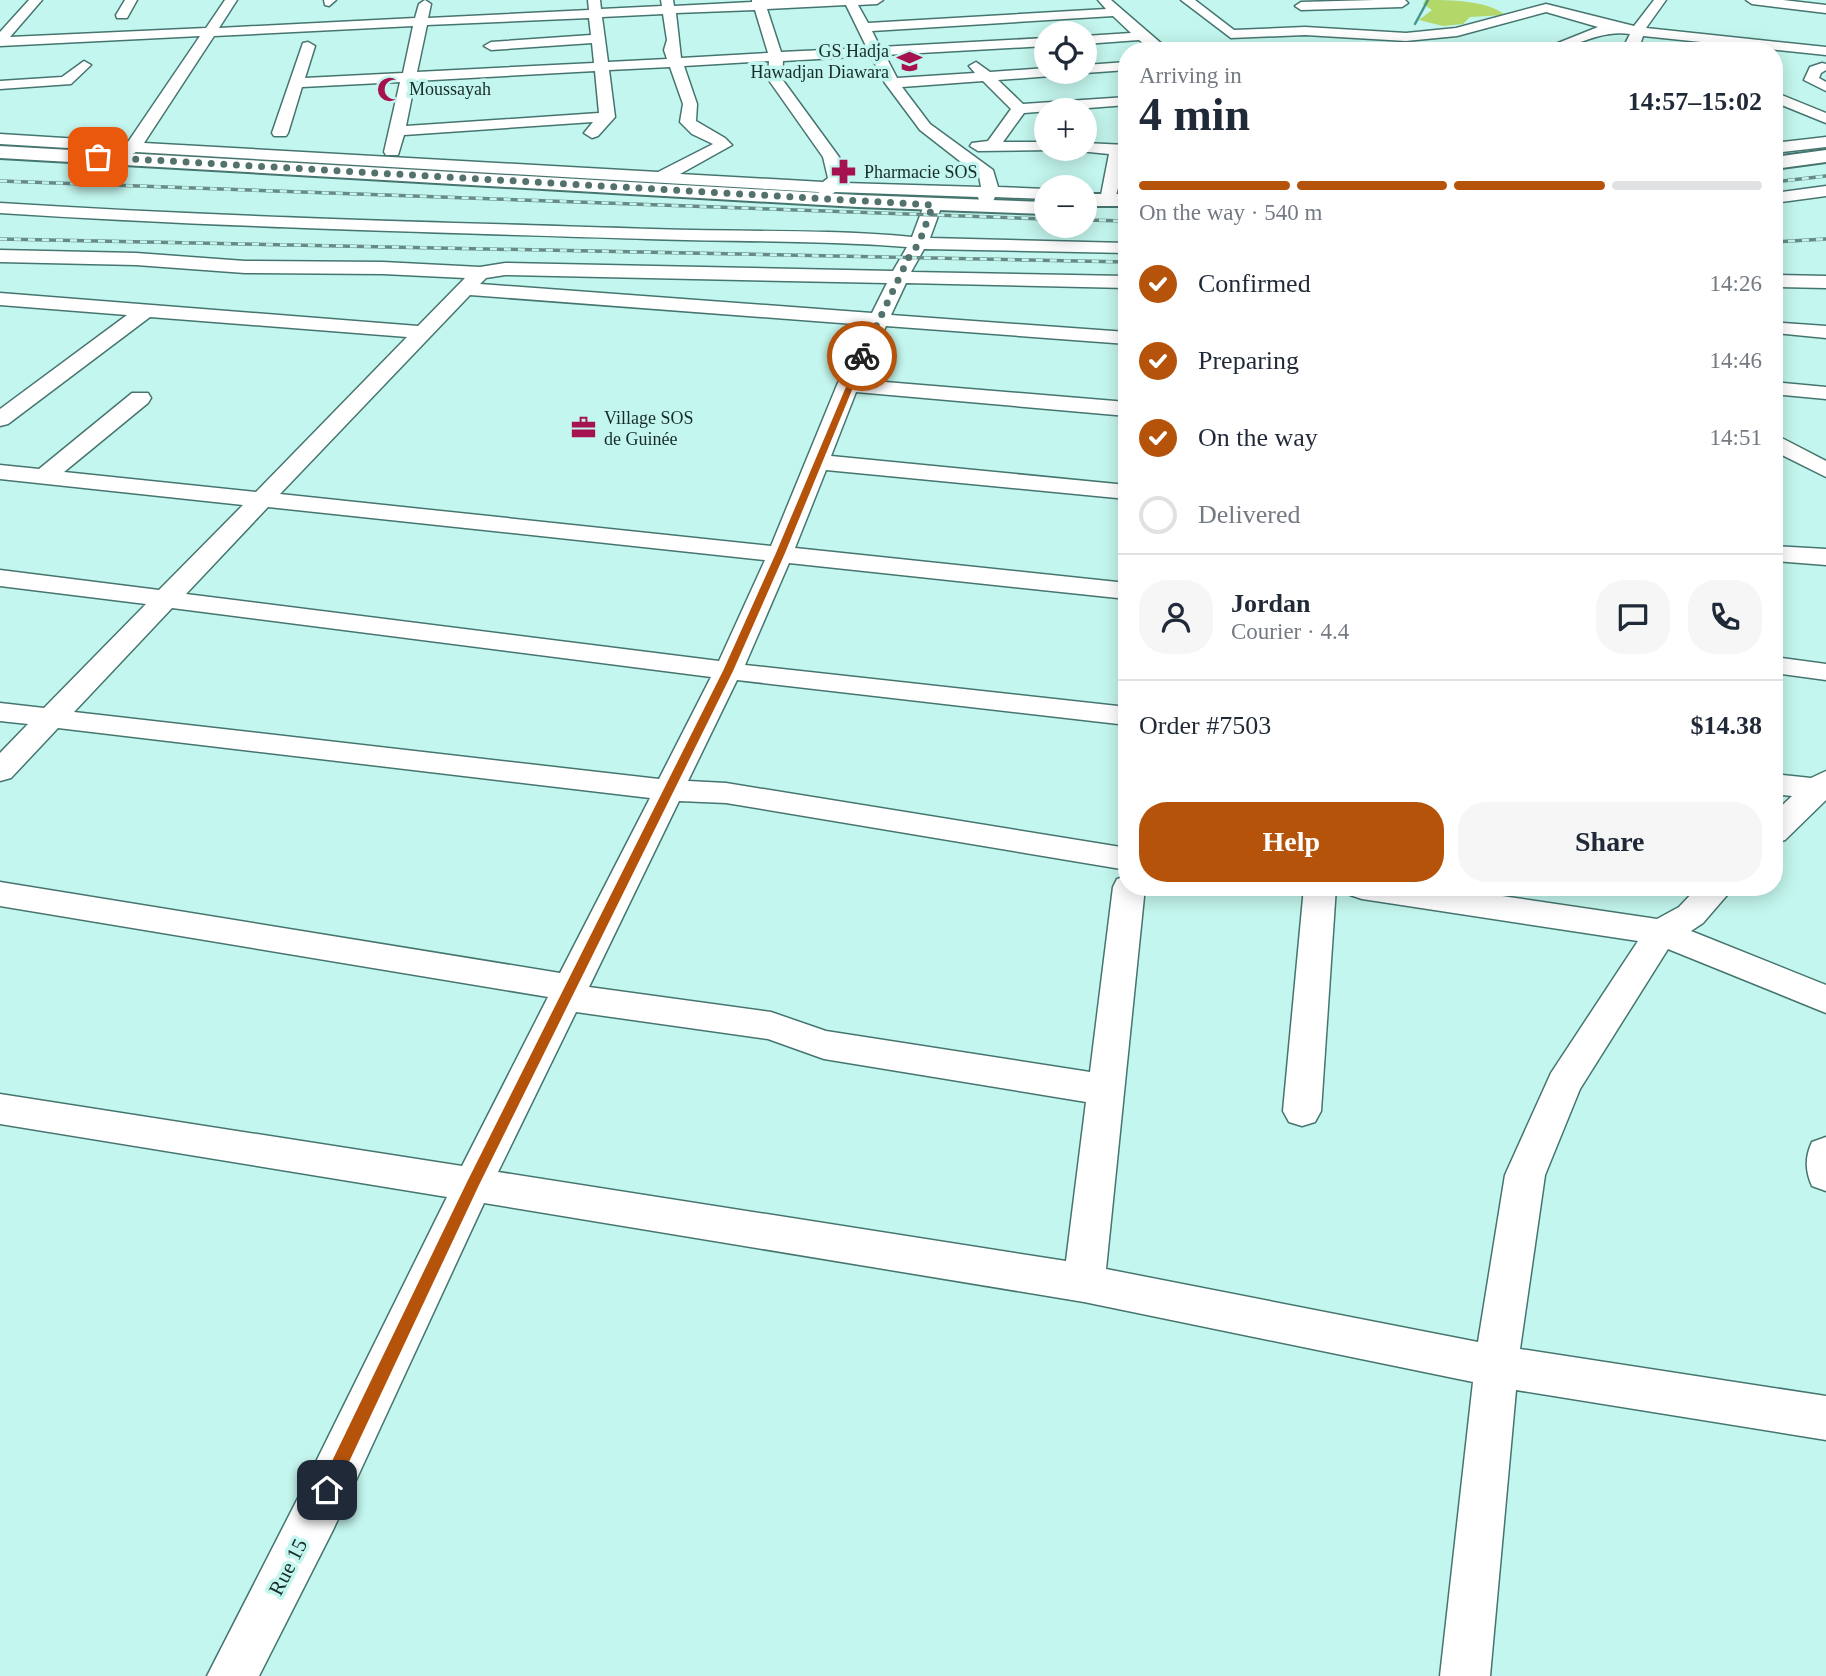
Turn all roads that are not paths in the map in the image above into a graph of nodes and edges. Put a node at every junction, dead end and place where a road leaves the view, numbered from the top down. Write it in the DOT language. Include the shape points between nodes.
graph roads {
  1 [pos="36,0"];
  2 [pos="131,0"];
  3 [pos="231,0"];
  4 [pos="426,0"];
  5 [pos="877,0"];
  6 [pos="1104,0"];
  7 [pos="1187,0"];
  8 [pos="1660,0"];
  9 [pos="849,1"];
  10 [pos="759,3"];
  11 [pos="1297,3"];
  12 [pos="667,4"];
  13 [pos="1402,4"];
  14 [pos="1751,4"];
  15 [pos="594,6"];
  16 [pos="1826,9"];
  17 [pos="1115,12"];
  18 [pos="122,15"];
  19 [pos="421,22"];
  20 [pos="865,27"];
  21 [pos="1611,27"];
  22 [pos="208,31"];
  23 [pos="1637,31"];
  24 [pos="1142,36"];
  25 [pos="1305,38"];
  26 [pos="597,39"];
  27 [pos="1097,39"];
  28 [pos="0,41"];
  29 [pos="1150,42"];
  30 [pos="1570,42"];
  31 [pos="1635,42"];
  32 [pos="1737,42"];
  33 [pos="1034,43"];
  34 [pos="309,46"];
  35 [pos="491,46"];
  36 [pos="1783,47"];
  37 [pos="958,48"];
  38 [pos="1826,51"];
  39 [pos="878,52"];
  40 [pos="776,57"];
  41 [pos="675,62"];
  42 [pos="85,65"];
  43 [pos="601,67"];
  44 [pos="1118,67"];
  45 [pos="1822,67"];
  46 [pos="1097,68"];
  47 [pos="1034,73"];
  48 [pos="408,77"];
  49 [pos="986,77"];
  50 [pos="298,83"];
  51 [pos="892,83"];
  52 [pos="0,85"];
  53 [pos="1826,86"];
  54 [pos="1783,100"];
  55 [pos="1826,100"];
  56 [pos="1118,102"];
  57 [pos="1791,104"];
  58 [pos="1783,105"];
  59 [pos="1019,109"];
  60 [pos="607,117"];
  61 [pos="507,118"];
  62 [pos="1826,118"];
  63 [pos="396,131"];
  64 [pos="281,133"];
  65 [pos="588,136"];
  66 [pos="0,139"];
  67 [pos="1826,142"];
  68 [pos="504,143"];
  69 [pos="0,145"];
  70 [pos="993,145"];
  71 [pos="1034,147"];
  72 [pos="1783,147"];
  73 [pos="130,148"];
  74 [pos="956,148"];
  75 [pos="1097,148"];
  76 [pos="1826,148"];
  77 [pos="1118,149"];
  78 [pos="0,152"];
  79 [pos="1783,154"];
  80 [pos="1826,156"];
  81 [pos="1783,162"];
  82 [pos="390,164"];
  83 [pos="660,180"];
  84 [pos="826,189"];
  85 [pos="1826,191"];
  86 [pos="1034,194"];
  87 [pos="987,196"];
  88 [pos="1118,197"];
  89 [pos="1783,197"];
  90 [pos="1097,198"];
  91 [pos="1034,199"];
  92 [pos="933,205"];
  93 [pos="0,208"];
  94 [pos="1034,208"];
  95 [pos="1097,208"];
  96 [pos="1118,208"];
  97 [pos="919,243"];
  98 [pos="1118,248"];
  99 [pos="0,256"];
  100 [pos="900,277"];
  101 [pos="473,281"];
  102 [pos="1783,281"];
  103 [pos="1118,282"];
  104 [pos="1826,282"];
  105 [pos="0,299"];
  106 [pos="145,311"];
  107 [pos="880,318"];
  108 [pos="1783,329"];
  109 [pos="421,332"];
  110 [pos="1826,332"];
  111 [pos="1118,337"];
  112 [pos="848,384"];
  113 [pos="1783,388"];
  114 [pos="1826,393"];
  115 [pos="139,398"];
  116 [pos="1118,408"];
  117 [pos="0,419"];
  118 [pos="1783,446"];
  119 [pos="817,462"];
  120 [pos="1825,469"];
  121 [pos="0,472"];
  122 [pos="45,476"];
  123 [pos="1118,491"];
  124 [pos="265,500"];
  125 [pos="781,553"];
  126 [pos="1783,554"];
  127 [pos="1826,557"];
  128 [pos="0,579"];
  129 [pos="1118,591"];
  130 [pos="169,598"];
  131 [pos="1783,666"];
  132 [pos="728,671"];
  133 [pos="1826,672"];
  134 [pos="0,712"];
  135 [pos="1118,715"];
  136 [pos="51,719"];
  137 [pos="0,771"];
  138 [pos="1783,785"];
  139 [pos="1824,787"];
  140 [pos="669,790"];
  141 [pos="1783,824"];
  142 [pos="1118,857"];
  143 [pos="0,894"];
  144 [pos="1128,896"];
  145 [pos="1319,896"];
  146 [pos="1488,896"];
  147 [pos="1709,896"];
  148 [pos="1544,900"];
  149 [pos="1661,932"];
  150 [pos="570,993"];
  151 [pos="1826,1000"];
  152 [pos="1106,1090"];
  153 [pos="0,1109"];
  154 [pos="1302,1111"];
  155 [pos="1826,1153"];
  156 [pos="1826,1174"];
  157 [pos="473,1184"];
  158 [pos="1084,1283"];
  159 [pos="1496,1366"];
  160 [pos="1826,1418"];
  161 [pos="232,1676"];
  162 [pos="1465,1676"];
  1 -- 28 [label="street"];
  2 -- 18 [label="street"];
  3 -- 22 [label="street"];
  4 -- 19 [label="street"];
  5 -- 9 [label="street"];
  6 -- 17 [label="street"];
  7 -- 25 [label="street" via="1227,34"];
  8 -- 23 [label="street"];
  9 -- 10 [label="street"];
  9 -- 20 [label="street"];
  10 -- 12 [label="street"];
  10 -- 40 [label="street"];
  11 -- 13 [label="street"];
  11 -- 25 [label="street"];
  12 -- 15 [label="street"];
  12 -- 41 [label="street"];
  14 -- 16 [label="street"];
  15 -- 19 [label="street"];
  15 -- 26 [label="street"];
  17 -- 20 [label="street"];
  17 -- 24 [label="street"];
  19 -- 22 [label="street"];
  19 -- 48 [label="street"];
  20 -- 39 [label="street"];
  21 -- 23 [label="street"];
  21 -- 25 [label="street" via="1546,8 1457,32"];
  21 -- 30 [label="street"];
  22 -- 28 [label="street"];
  22 -- 73 [label="street"];
  23 -- 31 [label="street"];
  23 -- 32 [label="street"];
  24 -- 27 [label="street"];
  24 -- 29 [label="street"];
  26 -- 35 [label="street"];
  26 -- 43 [label="street"];
  33 -- 37 [label="street"];
  34 -- 50 [label="street"];
  36 -- 38 [label="street"];
  37 -- 39 [label="street"];
  37 -- 49 [label="street"];
  39 -- 40 [label="street"];
  39 -- 51 [label="street"];
  40 -- 41 [label="street"];
  40 -- 84 [label="street" via="775,79 831,157 837,180"];
  41 -- 43 [label="street"];
  41 -- 83 [label="street" via="691,104 688,122 697,133 724,145 665,173"];
  42 -- 52 [label="street" via="66,81"];
  43 -- 48 [label="street" via="508,78"];
  43 -- 60 [label="street"];
  44 -- 46 [label="street"];
  45 -- 53 [label="street" via="1811,80"];
  47 -- 49 [label="street"];
  48 -- 50 [label="street"];
  48 -- 63 [label="street"];
  49 -- 51 [label="street"];
  49 -- 59 [label="street"];
  50 -- 64 [label="street"];
  51 -- 74 [label="street" via="925,127"];
  54 -- 57 [label="street"];
  55 -- 57 [label="street"];
  56 -- 59 [label="street"];
  57 -- 58 [label="street"];
  57 -- 62 [label="street"];
  59 -- 70 [label="street"];
  60 -- 61 [label="street"];
  60 -- 65 [label="street"];
  61 -- 63 [label="street"];
  61 -- 68 [label="street"];
  63 -- 82 [label="street"];
  66 -- 73 [label="street"];
  67 -- 72 [label="street"];
  69 -- 73 [label="main road"];
  70 -- 71 [label="street"];
  70 -- 74 [label="street"];
  73 -- 82 [label="main road"];
  74 -- 87 [label="street" via="987,174"];
  75 -- 77 [label="street"];
  76 -- 79 [label="main road"];
  78 -- 92 [label="main road"];
  80 -- 81 [label="main road"];
  82 -- 83 [label="main road"];
  83 -- 84 [label="main road"];
  84 -- 87 [label="main road"];
  85 -- 89 [label="street"];
  86 -- 87 [label="street"];
  87 -- 91 [label="main road"];
  88 -- 90 [label="main road"];
  92 -- 94 [label="main road"];
  92 -- 97 [label="street, Rue 15"];
  93 -- 97 [label="street" via="138,217 722,237 851,237"];
  95 -- 96 [label="main road"];
  97 -- 98 [label="street"];
  97 -- 100 [label="street, Rue 15"];
  99 -- 101 [label="street" via="383,268"];
  100 -- 101 [label="street" via="505,268"];
  100 -- 103 [label="street"];
  100 -- 107 [label="street, Rue 15"];
  101 -- 107 [label="street"];
  101 -- 109 [label="street"];
  102 -- 104 [label="street"];
  105 -- 106 [label="street"];
  106 -- 109 [label="street"];
  106 -- 117 [label="street"];
  107 -- 111 [label="street"];
  107 -- 112 [label="street, Rue 15"];
  108 -- 110 [label="street"];
  109 -- 124 [label="street"];
  112 -- 116 [label="street"];
  112 -- 119 [label="street, Rue 15"];
  113 -- 114 [label="street"];
  115 -- 122 [label="street"];
  118 -- 120 [label="street"];
  119 -- 123 [label="street"];
  119 -- 125 [label="street, Rue 15"];
  121 -- 122 [label="street"];
  122 -- 124 [label="street"];
  124 -- 125 [label="street"];
  124 -- 130 [label="street"];
  125 -- 129 [label="street"];
  125 -- 132 [label="street, Rue 15"];
  126 -- 127 [label="street"];
  128 -- 130 [label="street"];
  130 -- 132 [label="street"];
  130 -- 136 [label="street"];
  131 -- 133 [label="street"];
  132 -- 135 [label="street"];
  132 -- 140 [label="street, Rue 15"];
  134 -- 136 [label="street"];
  136 -- 137 [label="street"];
  136 -- 140 [label="street"];
  138 -- 139 [label="street"];
  139 -- 141 [label="street"];
  140 -- 142 [label="street" via="726,793"];
  140 -- 150 [label="street, Rue 15"];
  143 -- 150 [label="street"];
  144 -- 152 [label="street"];
  145 -- 154 [label="street"];
  146 -- 148 [label="street"];
  147 -- 149 [label="street" via="1691,915"];
  148 -- 149 [label="street"];
  149 -- 151 [label="street"];
  149 -- 159 [label="street" via="1564,1084 1525,1175"];
  150 -- 152 [label="street" via="771,1026 824,1045"];
  150 -- 157 [label="street, Rue 15"];
  152 -- 158 [label="street"];
  153 -- 157 [label="street"];
  155 -- 156 [label="street"];
  157 -- 158 [label="street"];
  157 -- 161 [label="street, Rue 15" via="316,1513"];
  158 -- 159 [label="street"];
  159 -- 160 [label="street"];
  159 -- 162 [label="street"];
}
